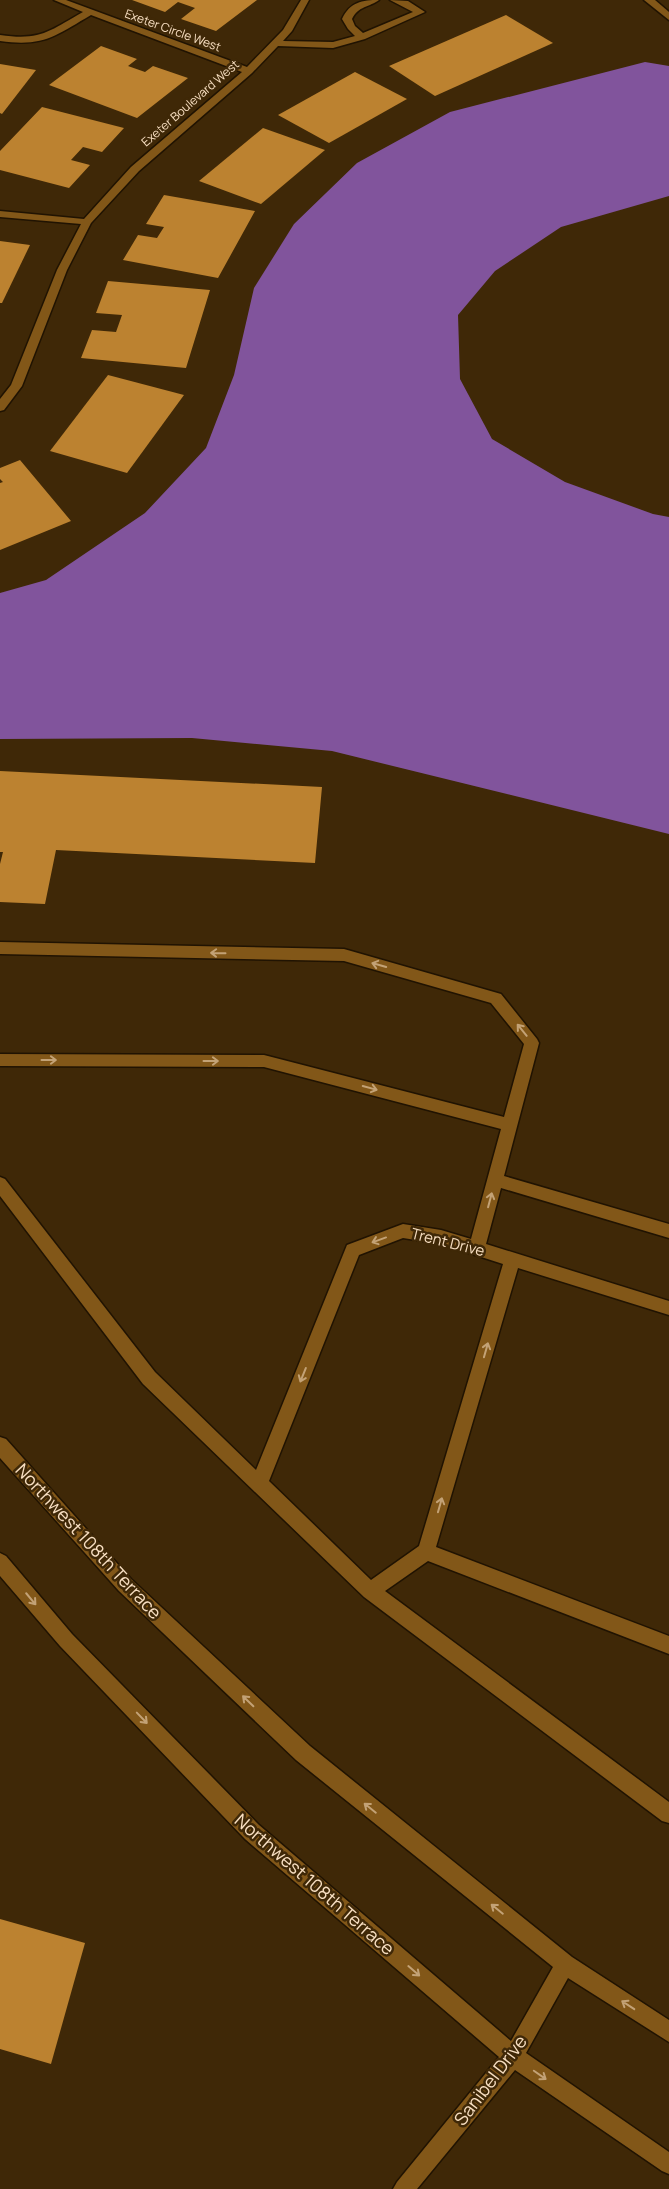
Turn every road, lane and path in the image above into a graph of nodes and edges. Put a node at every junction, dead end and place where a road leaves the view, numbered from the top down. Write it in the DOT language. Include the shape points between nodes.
graph roads {
  1 [pos="58,0"];
  2 [pos="304,0"];
  3 [pos="375,0"];
  4 [pos="394,0"];
  5 [pos="648,0"];
  6 [pos="89,13"];
  7 [pos="669,17"];
  8 [pos="362,37"];
  9 [pos="0,38"];
  10 [pos="275,43"];
  11 [pos="249,71"];
  12 [pos="0,214"];
  13 [pos="87,222"];
  14 [pos="0,407"];
  15 [pos="0,948"];
  16 [pos="0,1060"];
  17 [pos="510,1125"];
  18 [pos="495,1180"];
  19 [pos="0,1184"];
  20 [pos="669,1231"];
  21 [pos="477,1247"];
  22 [pos="512,1260"];
  23 [pos="669,1308"];
  24 [pos="0,1445"];
  25 [pos="259,1484"];
  26 [pos="426,1552"];
  27 [pos="0,1562"];
  28 [pos="370,1591"];
  29 [pos="669,1645"];
  30 [pos="669,1814"];
  31 [pos="565,1964"];
  32 [pos="669,2032"];
  33 [pos="513,2056"];
  34 [pos="669,2164"];
  35 [pos="404,2189"];
  1 -- 6 [label="street, Exeter Circle West"];
  2 -- 10 [label="street, Exeter Boulevard West" via="287,31"];
  3 -- 8 [label="street" via="350,11 347,20 350,27"];
  4 -- 8 [label="street" via="405,2 420,12"];
  5 -- 7 [label="street"];
  6 -- 9 [label="street" via="44,38 21,41"];
  6 -- 11 [label="street, Exeter Circle West"];
  8 -- 10 [label="street" via="333,45"];
  10 -- 11 [label="street, Exeter Boulevard West"];
  11 -- 13 [label="street, Exeter Boulevard West" via="135,169"];
  12 -- 13 [label="street"];
  13 -- 14 [label="street, Exeter Boulevard West" via="62,270 16,386"];
  17 -- 15 [label="street, one-way" via="532,1043 496,998 344,955"];
  16 -- 17 [label="street, one-way" via="264,1061"];
  17 -- 18 [label="street"];
  18 -- 20 [label="street"];
  21 -- 18 [label="street, one-way"];
  19 -- 25 [label="street" via="149,1378"];
  21 -- 22 [label="street, Trent Drive"];
  21 -- 25 [label="street, Trent Drive, one-way" via="403,1231 353,1250"];
  22 -- 23 [label="street, Trent Drive"];
  26 -- 22 [label="street, one-way"];
  31 -- 24 [label="street, Northwest 108th Terrace, one-way" via="303,1753 126,1585"];
  25 -- 28 [label="street"];
  26 -- 28 [label="street"];
  26 -- 29 [label="street"];
  27 -- 33 [label="street, Northwest 108th Terrace, one-way" via="66,1640 252,1832"];
  28 -- 30 [label="street"];
  32 -- 31 [label="street, Northwest 108th Terrace, one-way"];
  31 -- 33 [label="street, Sanibel Drive"];
  33 -- 34 [label="street, Northwest 108th Terrace, one-way"];
  33 -- 35 [label="street, Sanibel Drive"];
}
